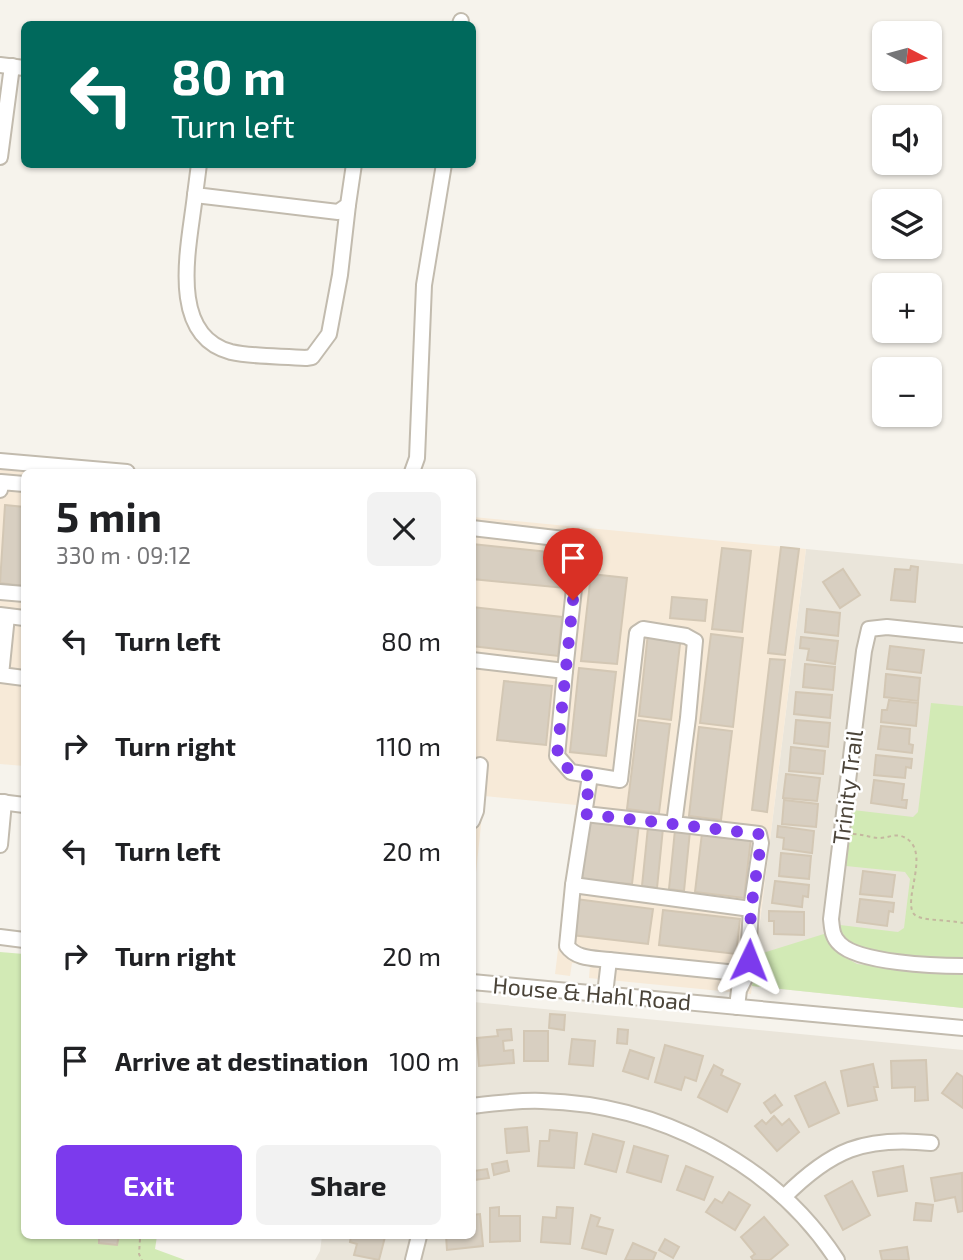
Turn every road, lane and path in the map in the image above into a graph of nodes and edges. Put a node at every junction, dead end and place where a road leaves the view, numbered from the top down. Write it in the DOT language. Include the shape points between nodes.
graph roads {
  1 [pos="12,66"];
  2 [pos="0,157"];
  3 [pos="198,168"];
  4 [pos="353,168"];
  5 [pos="443,168"];
  6 [pos="195,195"];
  7 [pos="348,205"];
  8 [pos="0,461"];
  9 [pos="92,469"];
  10 [pos="413,469"];
  11 [pos="0,481"];
  12 [pos="21,484"];
  13 [pos="0,490"];
  14 [pos="476,528"];
  15 [pos="0,592"];
  16 [pos="21,594"];
  17 [pos="4,615"];
  18 [pos="963,635"];
  19 [pos="476,660"];
  20 [pos="565,671"];
  21 [pos="21,678"];
  22 [pos="480,765"];
  23 [pos="590,776"];
  24 [pos="476,789"];
  25 [pos="2,802"];
  26 [pos="21,805"];
  27 [pos="585,814"];
  28 [pos="674,824"];
  29 [pos="842,834"];
  30 [pos="0,845"];
  31 [pos="573,885"];
  32 [pos="751,909"];
  33 [pos="963,923"];
  34 [pos="0,937"];
  35 [pos="21,940"];
  36 [pos="609,960"];
  37 [pos="963,966"];
  38 [pos="747,974"];
  39 [pos="476,982"];
  40 [pos="605,994"];
  41 [pos="737,1007"];
  42 [pos="963,1028"];
  43 [pos="476,1106"];
  44 [pos="931,1143"];
  45 [pos="784,1197"];
  46 [pos="140,1239"];
  47 [pos="418,1239"];
  48 [pos="142,1260"];
  49 [pos="413,1260"];
  50 [pos="837,1260"];
  1 -- 2 [label="street"];
  3 -- 6 [label="street"];
  4 -- 7 [label="street"];
  5 -- 10 [label="street" via="424,285"];
  6 -- 7 [label="street" via="338,212"];
  6 -- 7 [label="street" via="186,285 197,327 208,340 231,352 306,358 312,357 329,334"];
  8 -- 9 [label="street"];
  11 -- 12 [label="street"];
  11 -- 13 [label="street"];
  14 -- 20 [label="street" via="564,539 578,552"];
  15 -- 16 [label="street"];
  17 -- 21 [label="street" via="1,675"];
  18 -- 29 [label="street, Trinity Trail" via="869,629"];
  19 -- 20 [label="street"];
  20 -- 23 [label="street" via="557,756 571,772"];
  22 -- 24 [label="street"];
  23 -- 27 [label="street"];
  23 -- 28 [label="street" via="620,780 637,633 643,629 695,641"];
  25 -- 26 [label="street"];
  25 -- 30 [label="street"];
  27 -- 28 [label="street"];
  27 -- 31 [label="street"];
  28 -- 32 [label="street" via="759,834"];
  29 -- 33 [label="path" via="903,837 915,858 913,912 924,919"];
  29 -- 37 [label="street, Trinity Trail" via="831,919 838,943 868,958"];
  31 -- 32 [label="street"];
  31 -- 36 [label="street" via="567,946 584,957"];
  32 -- 38 [label="street"];
  34 -- 35 [label="street"];
  36 -- 38 [label="street"];
  36 -- 40 [label="street"];
  38 -- 41 [label="street"];
  39 -- 40 [label="street, House & Hahl Road"];
  40 -- 41 [label="street, House & Hahl Road"];
  41 -- 42 [label="street, House & Hahl Road"];
  43 -- 45 [label="street" via="540,1100 651,1119 715,1148"];
  44 -- 45 [label="street" via="901,1140 851,1148 807,1174"];
  45 -- 50 [label="street"];
  46 -- 48 [label="path"];
  47 -- 49 [label="street"];
}
